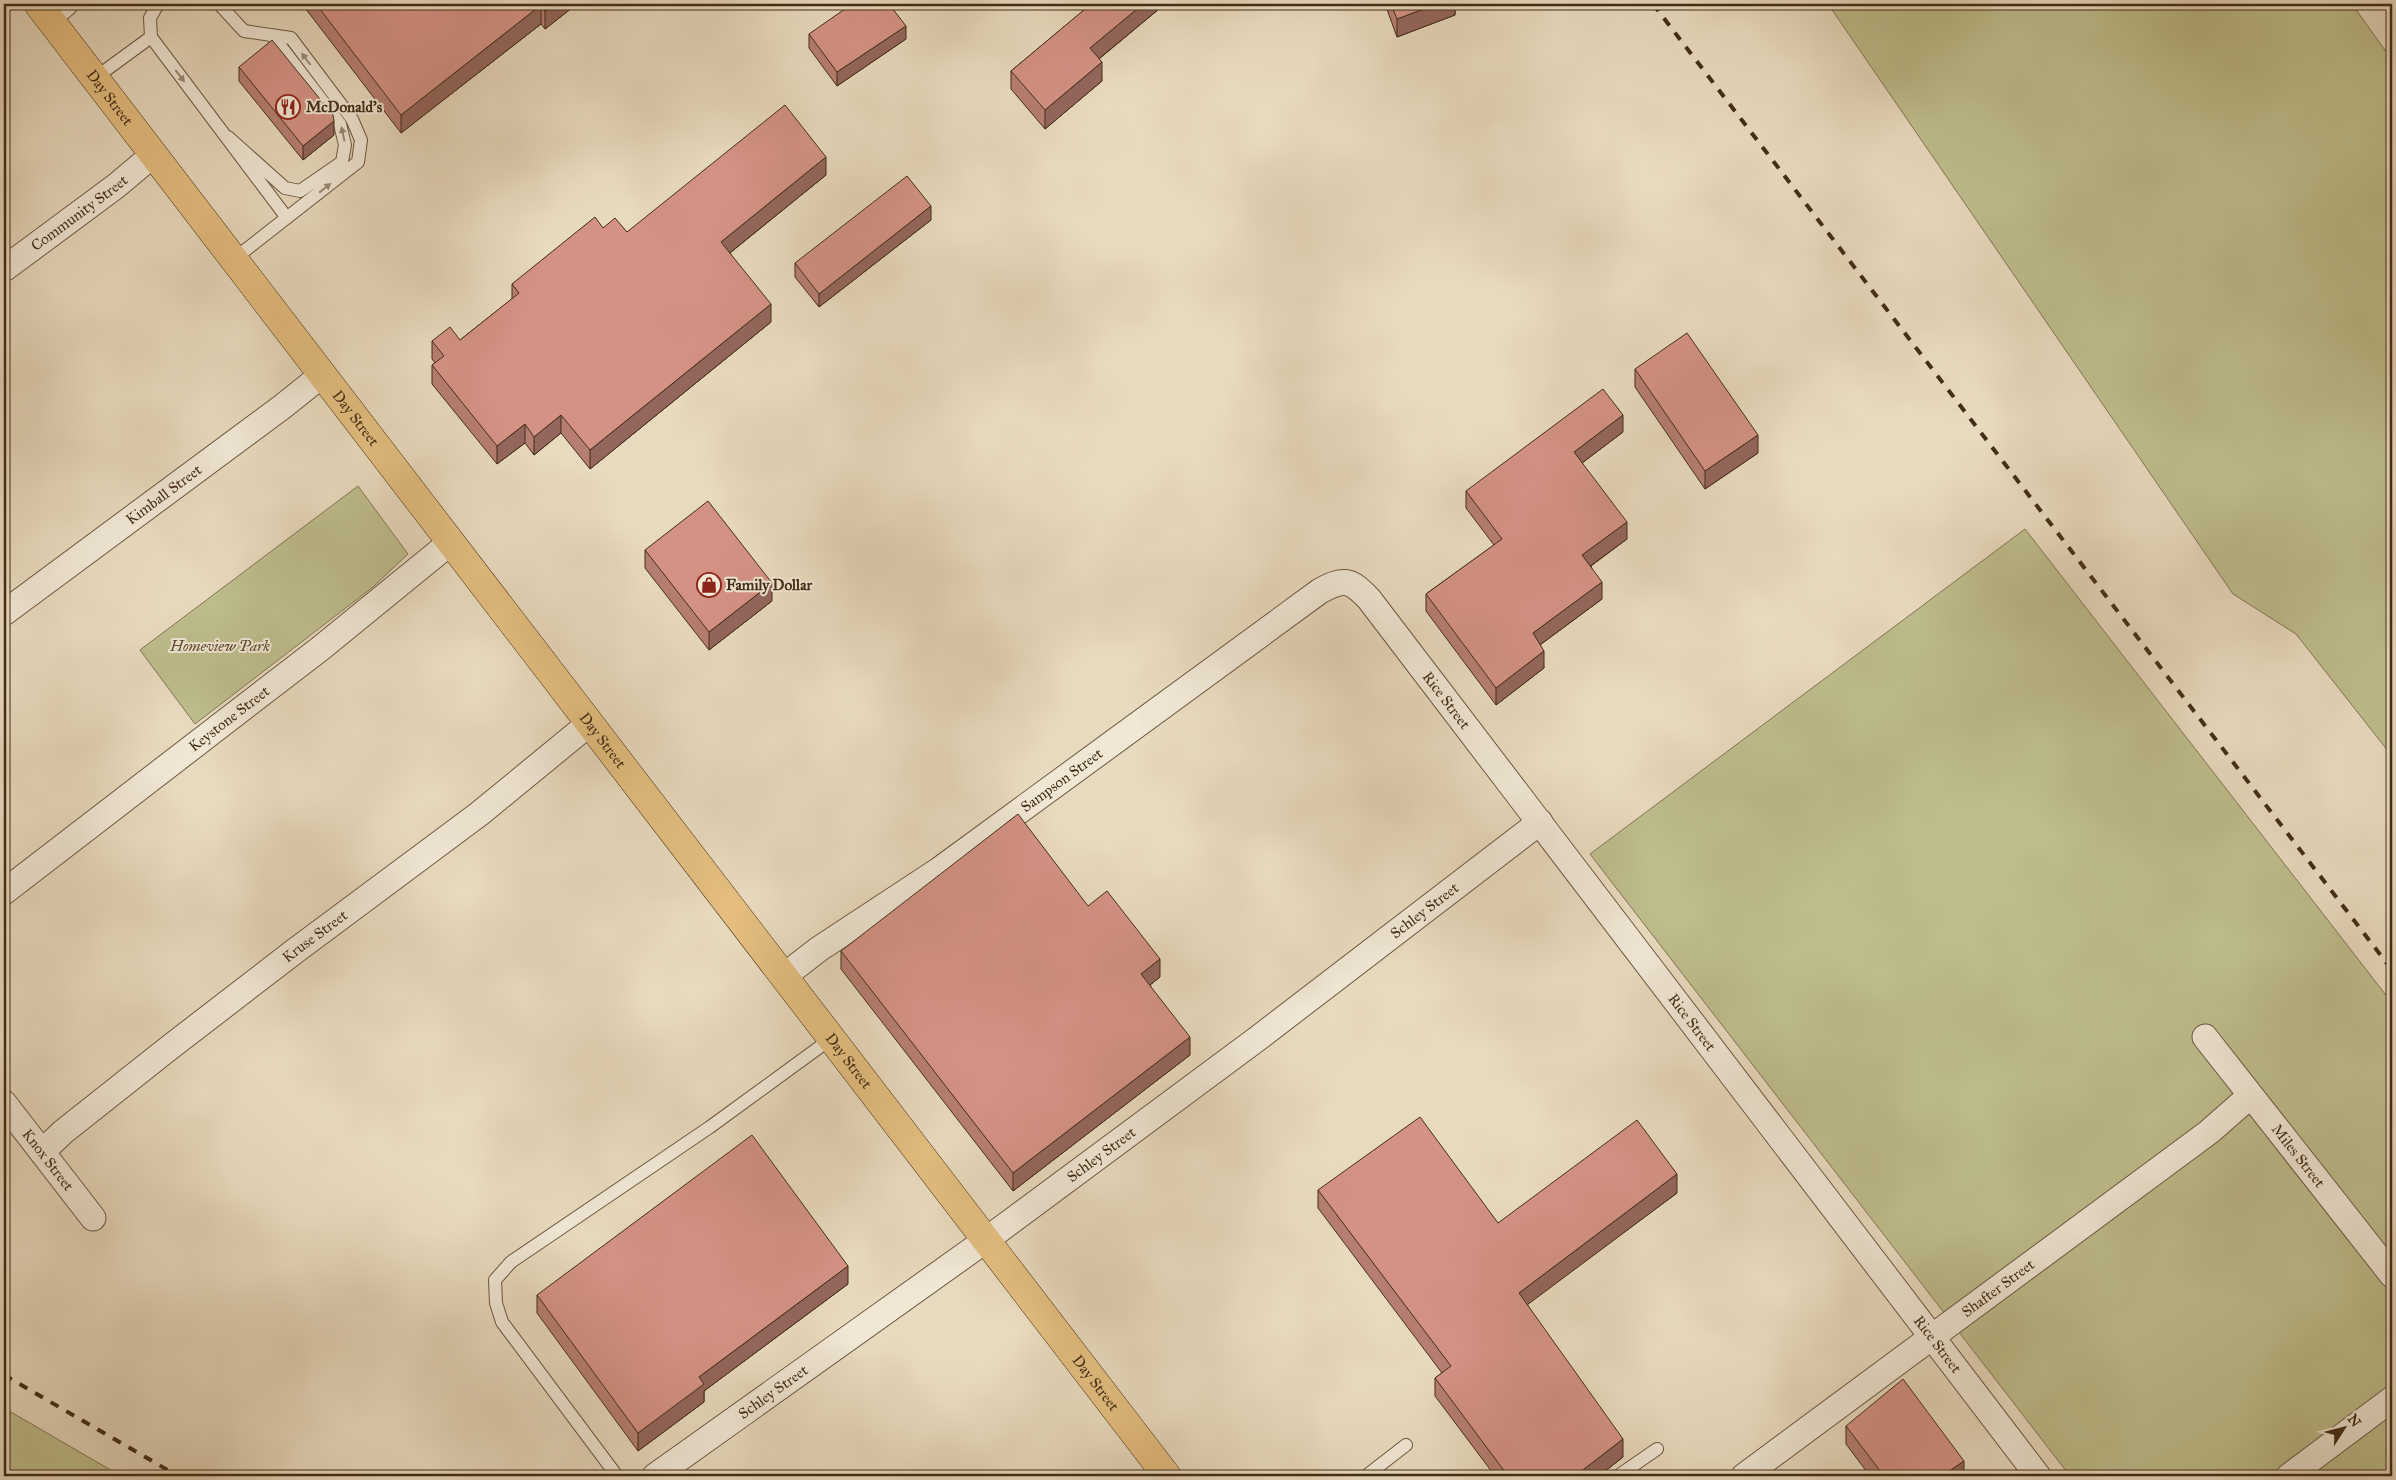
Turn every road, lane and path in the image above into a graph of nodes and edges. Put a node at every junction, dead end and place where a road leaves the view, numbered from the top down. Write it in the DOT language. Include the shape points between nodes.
graph roads {
  1 [pos="158,4"];
  2 [pos="219,4"];
  3 [pos="50,8"];
  4 [pos="272,35"];
  5 [pos="151,37"];
  6 [pos="95,78"];
  7 [pos="228,137"];
  8 [pos="153,155"];
  9 [pos="287,218"];
  10 [pos="234,259"];
  11 [pos="4,269"];
  12 [pos="322,375"];
  13 [pos="451,542"];
  14 [pos="1337,581"];
  15 [pos="4,613"];
  16 [pos="590,723"];
  17 [pos="1540,822"];
  18 [pos="4,892"];
  19 [pos="784,976"];
  20 [pos="2205,1037"];
  21 [pos="832,1038"];
  22 [pos="2250,1096"];
  23 [pos="4,1103"];
  24 [pos="42,1152"];
  25 [pos="93,1218"];
  26 [pos="986,1240"];
  27 [pos="2392,1275"];
  28 [pos="1933,1336"];
  29 [pos="2392,1399"];
  30 [pos="1406,1445"];
  31 [pos="1658,1449"];
  32 [pos="617,1476"];
  33 [pos="655,1476"];
  34 [pos="1167,1476"];
  35 [pos="1366,1476"];
  36 [pos="1618,1476"];
  37 [pos="1744,1476"];
  38 [pos="2038,1476"];
  39 [pos="2289,1476"];
  1 -- 5 [label="lane" via="150,18"];
  2 -- 4 [label="lane" via="244,31"];
  3 -- 6 [label="main road, Day Street"];
  7 -- 4 [label="lane, one-way" via="285,188 300,191 342,162 345,145 340,124"];
  9 -- 4 [label="lane, one-way" via="358,162 361,140 352,120 291,38"];
  5 -- 6 [label="lane"];
  5 -- 7 [label="lane, one-way"];
  6 -- 8 [label="main road, Day Street"];
  7 -- 9 [label="lane"];
  8 -- 10 [label="main road, Day Street"];
  8 -- 11 [label="street, Community Street"];
  9 -- 10 [label="lane"];
  10 -- 12 [label="main road, Day Street"];
  12 -- 13 [label="main road, Day Street"];
  12 -- 15 [label="street, Kimball Street"];
  13 -- 16 [label="main road, Day Street"];
  13 -- 18 [label="street, Keystone Street" via="321,648"];
  14 -- 17 [label="street, Rice Street" via="1356,585 1369,599"];
  14 -- 19 [label="street, Sampson Street" via="1320,590 939,870 818,949"];
  16 -- 19 [label="main road, Day Street"];
  16 -- 24 [label="street, Kruse Street" via="479,814 169,1048"];
  17 -- 26 [label="street, Schley Street" via="1257,1040"];
  17 -- 28 [label="street, Rice Street"];
  19 -- 21 [label="main road, Day Street"];
  20 -- 22 [label="street, Miles Street"];
  21 -- 26 [label="main road, Day Street"];
  21 -- 32 [label="lane" via="702,1133 511,1262 495,1280 496,1304 502,1322"];
  22 -- 27 [label="street, Miles Street"];
  22 -- 28 [label="street, Shafter Street" via="2209,1132"];
  23 -- 24 [label="street, Knox Street"];
  24 -- 25 [label="street, Knox Street"];
  26 -- 33 [label="street, Schley Street"];
  26 -- 34 [label="main road, Day Street"];
  28 -- 37 [label="street, Shafter Street"];
  28 -- 38 [label="street, Rice Street"];
  29 -- 39 [label="street"];
  30 -- 35 [label="lane"];
  31 -- 36 [label="lane"];
}
